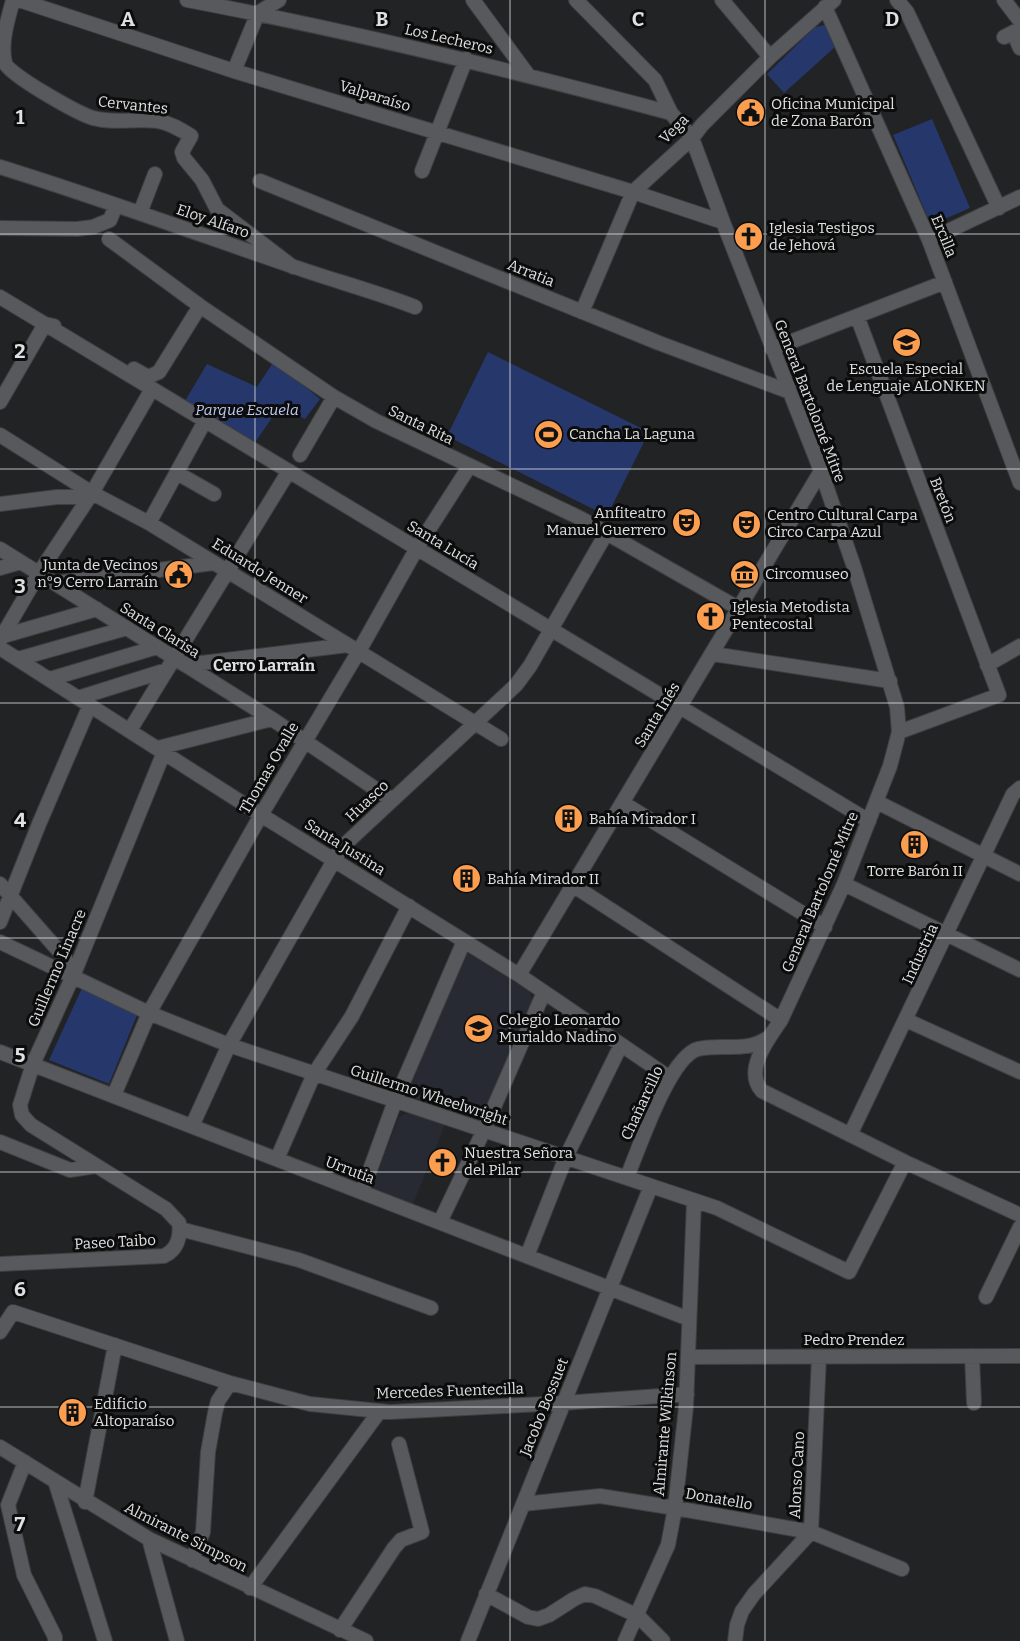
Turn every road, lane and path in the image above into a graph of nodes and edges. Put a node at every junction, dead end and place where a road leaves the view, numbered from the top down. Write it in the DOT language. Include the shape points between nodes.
graph roads {
  1 [pos="13,0"];
  2 [pos="19,0"];
  3 [pos="187,0"];
  4 [pos="279,0"];
  5 [pos="473,0"];
  6 [pos="576,0"];
  7 [pos="722,0"];
  8 [pos="897,0"];
  9 [pos="1004,0"];
  10 [pos="830,4"];
  11 [pos="258,14"];
  12 [pos="1020,21"];
  13 [pos="770,57"];
  14 [pos="466,59"];
  15 [pos="234,71"];
  16 [pos="528,75"];
  17 [pos="671,113"];
  18 [pos="438,132"];
  19 [pos="692,138"];
  20 [pos="0,167"];
  21 [pos="422,171"];
  22 [pos="155,174"];
  23 [pos="260,181"];
  24 [pos="633,192"];
  25 [pos="1020,197"];
  26 [pos="116,205"];
  27 [pos="999,208"];
  28 [pos="140,213"];
  29 [pos="723,222"];
  30 [pos="0,228"];
  31 [pos="109,239"];
  32 [pos="928,240"];
  33 [pos="293,267"];
  34 [pos="945,282"];
  35 [pos="0,297"];
  36 [pos="201,306"];
  37 [pos="415,307"];
  38 [pos="582,312"];
  39 [pos="857,316"];
  40 [pos="45,324"];
  41 [pos="772,349"];
  42 [pos="152,389"];
  43 [pos="790,392"];
  44 [pos="334,397"];
  45 [pos="0,402"];
  46 [pos="205,421"];
  47 [pos="0,435"];
  48 [pos="300,455"];
  49 [pos="469,466"];
  50 [pos="289,471"];
  51 [pos="821,471"];
  52 [pos="177,472"];
  53 [pos="1020,483"];
  54 [pos="214,494"];
  55 [pos="91,495"];
  56 [pos="0,504"];
  57 [pos="149,523"];
  58 [pos="607,532"];
  59 [pos="417,548"];
  60 [pos="0,549"];
  61 [pos="21,562"];
  62 [pos="214,563"];
  63 [pos="0,568"];
  64 [pos="228,571"];
  65 [pos="39,573"];
  66 [pos="56,583"];
  67 [pos="738,608"];
  68 [pos="96,609"];
  69 [pos="127,628"];
  70 [pos="551,629"];
  71 [pos="1,642"];
  72 [pos="1020,646"];
  73 [pos="157,647"];
  74 [pos="353,648"];
  75 [pos="713,654"];
  76 [pos="18,659"];
  77 [pos="176,664"];
  78 [pos="987,665"];
  79 [pos="50,679"];
  80 [pos="890,681"];
  81 [pos="84,701"];
  82 [pos="681,707"];
  83 [pos="272,719"];
  84 [pos="476,724"];
  85 [pos="130,730"];
  86 [pos="899,732"];
  87 [pos="501,739"];
  88 [pos="304,740"];
  89 [pos="164,748"];
  90 [pos="1020,788"];
  91 [pos="392,800"];
  92 [pos="877,802"];
  93 [pos="623,803"];
  94 [pos="261,815"];
  95 [pos="869,821"];
  96 [pos="984,856"];
  97 [pos="335,859"];
  98 [pos="1020,874"];
  99 [pos="0,884"];
  100 [pos="844,884"];
  101 [pos="574,886"];
  102 [pos="11,896"];
  103 [pos="409,906"];
  104 [pos="0,922"];
  105 [pos="825,927"];
  106 [pos="947,933"];
  107 [pos="464,941"];
  108 [pos="0,942"];
  109 [pos="1020,970"];
  110 [pos="519,975"];
  111 [pos="73,976"];
  112 [pos="544,992"];
  113 [pos="149,1013"];
  114 [pos="781,1020"];
  115 [pos="906,1020"];
  116 [pos="766,1039"];
  117 [pos="229,1045"];
  118 [pos="621,1045"];
  119 [pos="0,1052"];
  120 [pos="33,1064"];
  121 [pos="1020,1072"];
  122 [pos="314,1074"];
  123 [pos="670,1078"];
  124 [pos="114,1095"];
  125 [pos="395,1101"];
  126 [pos="192,1126"];
  127 [pos="484,1130"];
  128 [pos="850,1135"];
  129 [pos="0,1142"];
  130 [pos="566,1158"];
  131 [pos="277,1159"];
  132 [pos="905,1162"];
  133 [pos="96,1166"];
  134 [pos="627,1177"];
  135 [pos="651,1185"];
  136 [pos="362,1192"];
  137 [pos="694,1200"];
  138 [pos="1020,1215"];
  139 [pos="440,1222"];
  140 [pos="1020,1227"];
  141 [pos="180,1229"];
  142 [pos="527,1256"];
  143 [pos="0,1264"];
  144 [pos="610,1288"];
  145 [pos="986,1297"];
  146 [pos="431,1308"];
  147 [pos="689,1319"];
  148 [pos="0,1332"];
  149 [pos="115,1345"];
  150 [pos="972,1356"];
  151 [pos="1020,1356"];
  152 [pos="819,1357"];
  153 [pos="688,1358"];
  154 [pos="230,1383"];
  155 [pos="687,1394"];
  156 [pos="563,1403"];
  157 [pos="974,1403"];
  158 [pos="379,1412"];
  159 [pos="399,1444"];
  160 [pos="0,1447"];
  161 [pos="25,1462"];
  162 [pos="56,1484"];
  163 [pos="85,1502"];
  164 [pos="523,1504"];
  165 [pos="675,1508"];
  166 [pos="811,1532"];
  167 [pos="149,1539"];
  168 [pos="192,1560"];
  169 [pos="902,1569"];
  170 [pos="250,1588"];
  171 [pos="486,1594"];
  172 [pos="638,1616"];
  173 [pos="340,1629"];
  174 [pos="104,1636"];
  175 [pos="56,1641"];
  176 [pos="177,1641"];
  177 [pos="366,1641"];
  178 [pos="468,1641"];
  179 [pos="625,1641"];
  180 [pos="663,1641"];
  181 [pos="735,1641"];
  1 -- 33 [label="street, Cervantes" via="3,48 5,63 15,75 93,118 158,121 191,136 182,152 184,158 202,180 217,209"];
  2 -- 15 [label="street, Valparaíso"];
  3 -- 11 [label="street, Los Lecheros"];
  4 -- 11 [label="street"];
  5 -- 16 [label="street"];
  6 -- 17 [label="street" via="655,80"];
  7 -- 13 [label="street"];
  8 -- 27 [label="street" via="907,12"];
  9 -- 12 [label="street"];
  10 -- 13 [label="street, Vega"];
  10 -- 32 [label="street, Ercilla"];
  11 -- 14 [label="street, Los Lecheros"];
  11 -- 15 [label="street"];
  13 -- 19 [label="street, Vega"];
  14 -- 16 [label="street, Los Lecheros"];
  14 -- 18 [label="street"];
  15 -- 18 [label="street, Valparaíso"];
  16 -- 17 [label="street, Los Lecheros"];
  17 -- 19 [label="street"];
  18 -- 21 [label="street"];
  18 -- 24 [label="street, Valparaíso"];
  19 -- 24 [label="street, Vega"];
  19 -- 29 [label="street, General Bartolomé Mitre"];
  20 -- 26 [label="street, Eloy Alfaro"];
  22 -- 28 [label="street"];
  23 -- 38 [label="street, Arratia"];
  24 -- 29 [label="street, Valparaíso"];
  24 -- 38 [label="street, Vega"];
  25 -- 27 [label="street"];
  26 -- 28 [label="street, Eloy Alfaro"];
  26 -- 30 [label="street" via="110,220 88,228"];
  27 -- 32 [label="street"];
  28 -- 33 [label="street, Eloy Alfaro"];
  29 -- 41 [label="street, General Bartolomé Mitre"];
  31 -- 36 [label="street, Santa Rita"];
  32 -- 34 [label="street, Ercilla"];
  33 -- 37 [label="street, Eloy Alfaro"];
  34 -- 39 [label="street"];
  34 -- 53 [label="street, Ercilla"];
  35 -- 40 [label="street, Santa Lucía"];
  36 -- 40 [label="street" via="159,372 148,377 58,326"];
  36 -- 44 [label="street, Santa Rita"];
  38 -- 43 [label="street, Arratia"];
  39 -- 41 [label="street"];
  39 -- 78 [label="street, Bretón"];
  40 -- 42 [label="street, Santa Lucía"];
  40 -- 45 [label="street"];
  41 -- 43 [label="street, General Bartolomé Mitre"];
  42 -- 46 [label="street, Santa Lucía"];
  42 -- 55 [label="street"];
  43 -- 51 [label="street, General Bartolomé Mitre"];
  44 -- 48 [label="street"];
  44 -- 49 [label="street, Santa Rita"];
  46 -- 50 [label="street, Santa Lucía"];
  46 -- 52 [label="street"];
  47 -- 55 [label="street, Eduardo Jenner"];
  49 -- 58 [label="street, Santa Rita"];
  49 -- 59 [label="street, Thomas Ovalle"];
  50 -- 59 [label="street, Santa Lucía"];
  50 -- 64 [label="street"];
  51 -- 67 [label="street, Santa Inés"];
  51 -- 80 [label="street, General Bartolomé Mitre"];
  52 -- 54 [label="street"];
  52 -- 57 [label="street"];
  55 -- 56 [label="street"];
  55 -- 57 [label="street, Eduardo Jenner"];
  55 -- 65 [label="street"];
  57 -- 62 [label="street, Eduardo Jenner"];
  58 -- 67 [label="street, Santa Rita"];
  58 -- 70 [label="street, Huasco"];
  59 -- 70 [label="street, Santa Lucía"];
  59 -- 74 [label="street, Thomas Ovalle"];
  60 -- 61 [label="street, Santa Clarisa"];
  61 -- 63 [label="street"];
  61 -- 65 [label="street, Santa Clarisa"];
  62 -- 64 [label="street, Eduardo Jenner"];
  62 -- 66 [label="street"];
  64 -- 74 [label="street, Eduardo Jenner"];
  64 -- 77 [label="street"];
  65 -- 66 [label="street, Santa Clarisa"];
  65 -- 71 [label="street"];
  66 -- 68 [label="street, Santa Clarisa"];
  67 -- 75 [label="street, Santa Inés"];
  68 -- 69 [label="street, Santa Clarisa"];
  68 -- 71 [label="street"];
  69 -- 73 [label="street, Santa Clarisa"];
  69 -- 76 [label="street"];
  70 -- 82 [label="street, Santa Lucía"];
  70 -- 84 [label="street, Huasco" via="516,685"];
  71 -- 76 [label="street, Santa Justina"];
  72 -- 78 [label="street"];
  73 -- 77 [label="street, Santa Clarisa"];
  73 -- 79 [label="street"];
  74 -- 77 [label="street"];
  74 -- 84 [label="street, Eduardo Jenner"];
  74 -- 88 [label="street, Thomas Ovalle"];
  75 -- 80 [label="street"];
  75 -- 82 [label="street, Santa Inés"];
  76 -- 79 [label="street, Santa Justina"];
  77 -- 81 [label="street"];
  77 -- 83 [label="street, Santa Clarisa"];
  77 -- 85 [label="street"];
  78 -- 86 [label="street, Bretón" via="999,695"];
  79 -- 81 [label="street, Santa Justina"];
  80 -- 86 [label="street, General Bartolomé Mitre"];
  81 -- 85 [label="street, Santa Justina"];
  81 -- 102 [label="street"];
  82 -- 93 [label="street, Santa Inés"];
  82 -- 95 [label="street, Santa Lucía"];
  83 -- 88 [label="street, Santa Clarisa"];
  83 -- 89 [label="street"];
  84 -- 87 [label="street, Eduardo Jenner"];
  84 -- 91 [label="street, Huasco"];
  85 -- 89 [label="street, Santa Justina"];
  86 -- 92 [label="street, General Bartolomé Mitre"];
  88 -- 91 [label="street, Santa Clarisa"];
  88 -- 94 [label="street, Thomas Ovalle"];
  89 -- 94 [label="street, Santa Justina"];
  89 -- 111 [label="street, Guillermo Linacre"];
  90 -- 96 [label="street, Industria" via="1013,794"];
  91 -- 97 [label="street, Huasco" via="341,848"];
  92 -- 95 [label="street, General Bartolomé Mitre"];
  92 -- 96 [label="street"];
  93 -- 101 [label="street, Santa Inés"];
  93 -- 105 [label="street"];
  94 -- 97 [label="street, Santa Justina"];
  94 -- 113 [label="street, Thomas Ovalle"];
  95 -- 100 [label="street, General Bartolomé Mitre"];
  96 -- 98 [label="street"];
  96 -- 106 [label="street, Industria"];
  97 -- 103 [label="street, Santa Justina"];
  97 -- 117 [label="street, Huasco"];
  99 -- 102 [label="street"];
  100 -- 105 [label="street, General Bartolomé Mitre"];
  100 -- 106 [label="street"];
  101 -- 110 [label="street, Santa Inés"];
  101 -- 114 [label="street"];
  102 -- 104 [label="street"];
  102 -- 111 [label="street" via="65,958"];
  103 -- 107 [label="street, Santa Justina"];
  103 -- 122 [label="street" via="352,1016"];
  105 -- 114 [label="street, General Bartolomé Mitre"];
  106 -- 109 [label="street"];
  106 -- 115 [label="street, Industria"];
  107 -- 110 [label="street, Santa Justina"];
  107 -- 125 [label="street"];
  108 -- 111 [label="street, Guillermo Wheelwright"];
  110 -- 112 [label="street, Santa Justina"];
  111 -- 113 [label="street, Guillermo Wheelwright"];
  111 -- 120 [label="street, Guillermo Linacre"];
  112 -- 118 [label="street, Santa Justina"];
  112 -- 127 [label="street"];
  113 -- 117 [label="street, Guillermo Wheelwright"];
  113 -- 124 [label="street, Thomas Ovalle"];
  114 -- 116 [label="street, General Bartolomé Mitre"];
  115 -- 121 [label="street"];
  115 -- 128 [label="street, Industria"];
  116 -- 123 [label="street, Chañarcillo" via="757,1045 689,1053"];
  116 -- 128 [label="street, General Bartolomé Mitre" via="755,1079 762,1091"];
  117 -- 122 [label="street, Guillermo Wheelwright"];
  117 -- 126 [label="street, Huasco"];
  118 -- 123 [label="street, Santa Justina"];
  118 -- 130 [label="street"];
  119 -- 120 [label="street, Urrutia"];
  120 -- 124 [label="street, Urrutia"];
  120 -- 133 [label="street, Guillermo Linacre" via="20,1105 22,1115 31,1125"];
  122 -- 125 [label="street, Guillermo Wheelwright"];
  122 -- 131 [label="street"];
  123 -- 134 [label="street, Chañarcillo"];
  124 -- 126 [label="street, Urrutia"];
  125 -- 127 [label="street, Guillermo Wheelwright"];
  125 -- 136 [label="street"];
  126 -- 131 [label="street, Urrutia"];
  127 -- 130 [label="street, Guillermo Wheelwright"];
  127 -- 139 [label="street"];
  128 -- 132 [label="street"];
  129 -- 133 [label="street" via="70,1170"];
  130 -- 134 [label="street, Guillermo Wheelwright"];
  130 -- 142 [label="street"];
  131 -- 136 [label="street, Urrutia"];
  132 -- 137 [label="street, Guillermo Wheelwright" via="849,1272"];
  132 -- 138 [label="street"];
  133 -- 141 [label="street" via="166,1209"];
  134 -- 135 [label="street, Guillermo Wheelwright"];
  135 -- 137 [label="street, Guillermo Wheelwright"];
  135 -- 144 [label="street, Jacobo Bossuet"];
  136 -- 139 [label="street, Urrutia"];
  137 -- 147 [label="street, Almirante Wilkinson"];
  139 -- 142 [label="street, Urrutia"];
  140 -- 145 [label="street"];
  141 -- 143 [label="street, Paseo Taibo" via="175,1247 164,1256"];
  141 -- 146 [label="street" via="299,1260"];
  142 -- 144 [label="street, Urrutia"];
  144 -- 147 [label="street, Urrutia"];
  144 -- 156 [label="street, Jacobo Bossuet"];
  147 -- 153 [label="street, Almirante Wilkinson"];
  148 -- 149 [label="street, Mercedes Fuentecilla" via="13,1312"];
  149 -- 154 [label="street, Mercedes Fuentecilla"];
  149 -- 163 [label="street"];
  150 -- 151 [label="street, Pedro Prendez"];
  150 -- 152 [label="street, Pedro Prendez"];
  150 -- 157 [label="street"];
  152 -- 153 [label="street, Pedro Prendez"];
  152 -- 166 [label="street, Alonso Cano"];
  153 -- 155 [label="street, Almirante Wilkinson"];
  154 -- 158 [label="street, Mercedes Fuentecilla" via="310,1404"];
  154 -- 168 [label="street" via="215,1413 208,1452 203,1532"];
  155 -- 156 [label="street, Mercedes Fuentecilla"];
  155 -- 165 [label="street, Almirante Wilkinson"];
  156 -- 158 [label="street, Mercedes Fuentecilla"];
  156 -- 164 [label="street, Jacobo Bossuet"];
  158 -- 170 [label="street"];
  159 -- 173 [label="street" via="422,1532 401,1540 394,1548"];
  160 -- 161 [label="street, Almirante Simpson"];
  161 -- 162 [label="street, Almirante Simpson"];
  161 -- 175 [label="street" via="8,1505 24,1575"];
  162 -- 163 [label="street, Almirante Simpson"];
  162 -- 174 [label="street"];
  163 -- 167 [label="street, Almirante Simpson"];
  164 -- 165 [label="street, Donatello" via="600,1496"];
  164 -- 171 [label="street, Jacobo Bossuet"];
  165 -- 166 [label="street, Donatello"];
  165 -- 172 [label="street, Almirante Wilkinson" via="668,1545"];
  166 -- 169 [label="street, Donatello"];
  166 -- 181 [label="street, Alonso Cano" via="742,1611"];
  167 -- 168 [label="street, Almirante Simpson"];
  167 -- 176 [label="street"];
  168 -- 170 [label="street, Almirante Simpson"];
  170 -- 173 [label="street, Almirante Simpson"];
  171 -- 172 [label="street" via="538,1619 585,1594"];
  171 -- 178 [label="street, Jacobo Bossuet"];
  172 -- 179 [label="street, Almirante Wilkinson"];
  172 -- 180 [label="street"];
  173 -- 177 [label="street, Almirante Simpson"];
}
